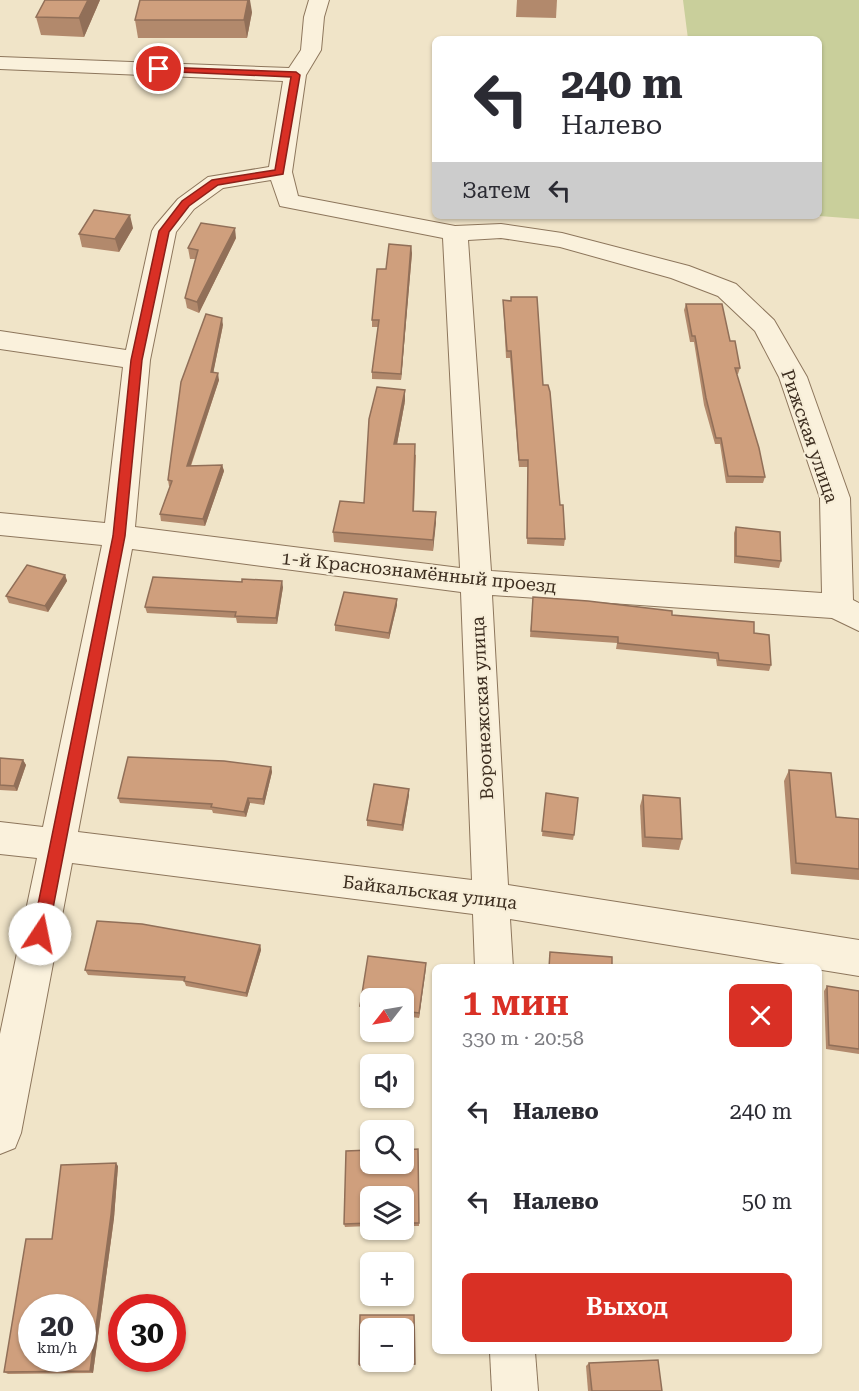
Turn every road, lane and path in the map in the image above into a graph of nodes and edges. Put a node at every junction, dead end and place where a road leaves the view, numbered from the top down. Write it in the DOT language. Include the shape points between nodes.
graph roads {
  1 [pos="319,0"];
  2 [pos="0,63"];
  3 [pos="296,75"];
  4 [pos="280,172"];
  5 [pos="455,233"];
  6 [pos="0,340"];
  7 [pos="137,360"];
  8 [pos="0,524"];
  9 [pos="119,536"];
  10 [pos="476,582"];
  11 [pos="849,613"];
  12 [pos="0,838"];
  13 [pos="58,845"];
  14 [pos="491,899"];
  15 [pos="859,958"];
  16 [pos="494,964"];
  17 [pos="0,1133"];
  18 [pos="513,1354"];
  19 [pos="515,1391"];
  1 -- 3 [label="street" via="311,50"];
  2 -- 3 [label="street"];
  3 -- 4 [label="street"];
  4 -- 5 [label="street, Рижская улица" via="288,201"];
  4 -- 7 [label="street" via="216,182 186,204 164,231"];
  5 -- 10 [label="street, Воронежская улица"];
  5 -- 11 [label="street, Рижская улица" via="501,231 562,240 680,272 728,290 765,326 793,377 835,498"];
  6 -- 7 [label="street"];
  7 -- 9 [label="street"];
  8 -- 9 [label="street, 1-й Краснознамённый проезд"];
  9 -- 10 [label="street, 1-й Краснознамённый проезд"];
  9 -- 13 [label="street"];
  10 -- 11 [label="street, 1-й Краснознамённый проезд"];
  10 -- 14 [label="street, Воронежская улица"];
  12 -- 13 [label="street, Байкальская улица"];
  13 -- 14 [label="street, Байкальская улица"];
  13 -- 17 [label="street"];
  14 -- 15 [label="street, Байкальская улица"];
  14 -- 16 [label="street, Воронежская улица"];
  18 -- 19 [label="street"];
}
